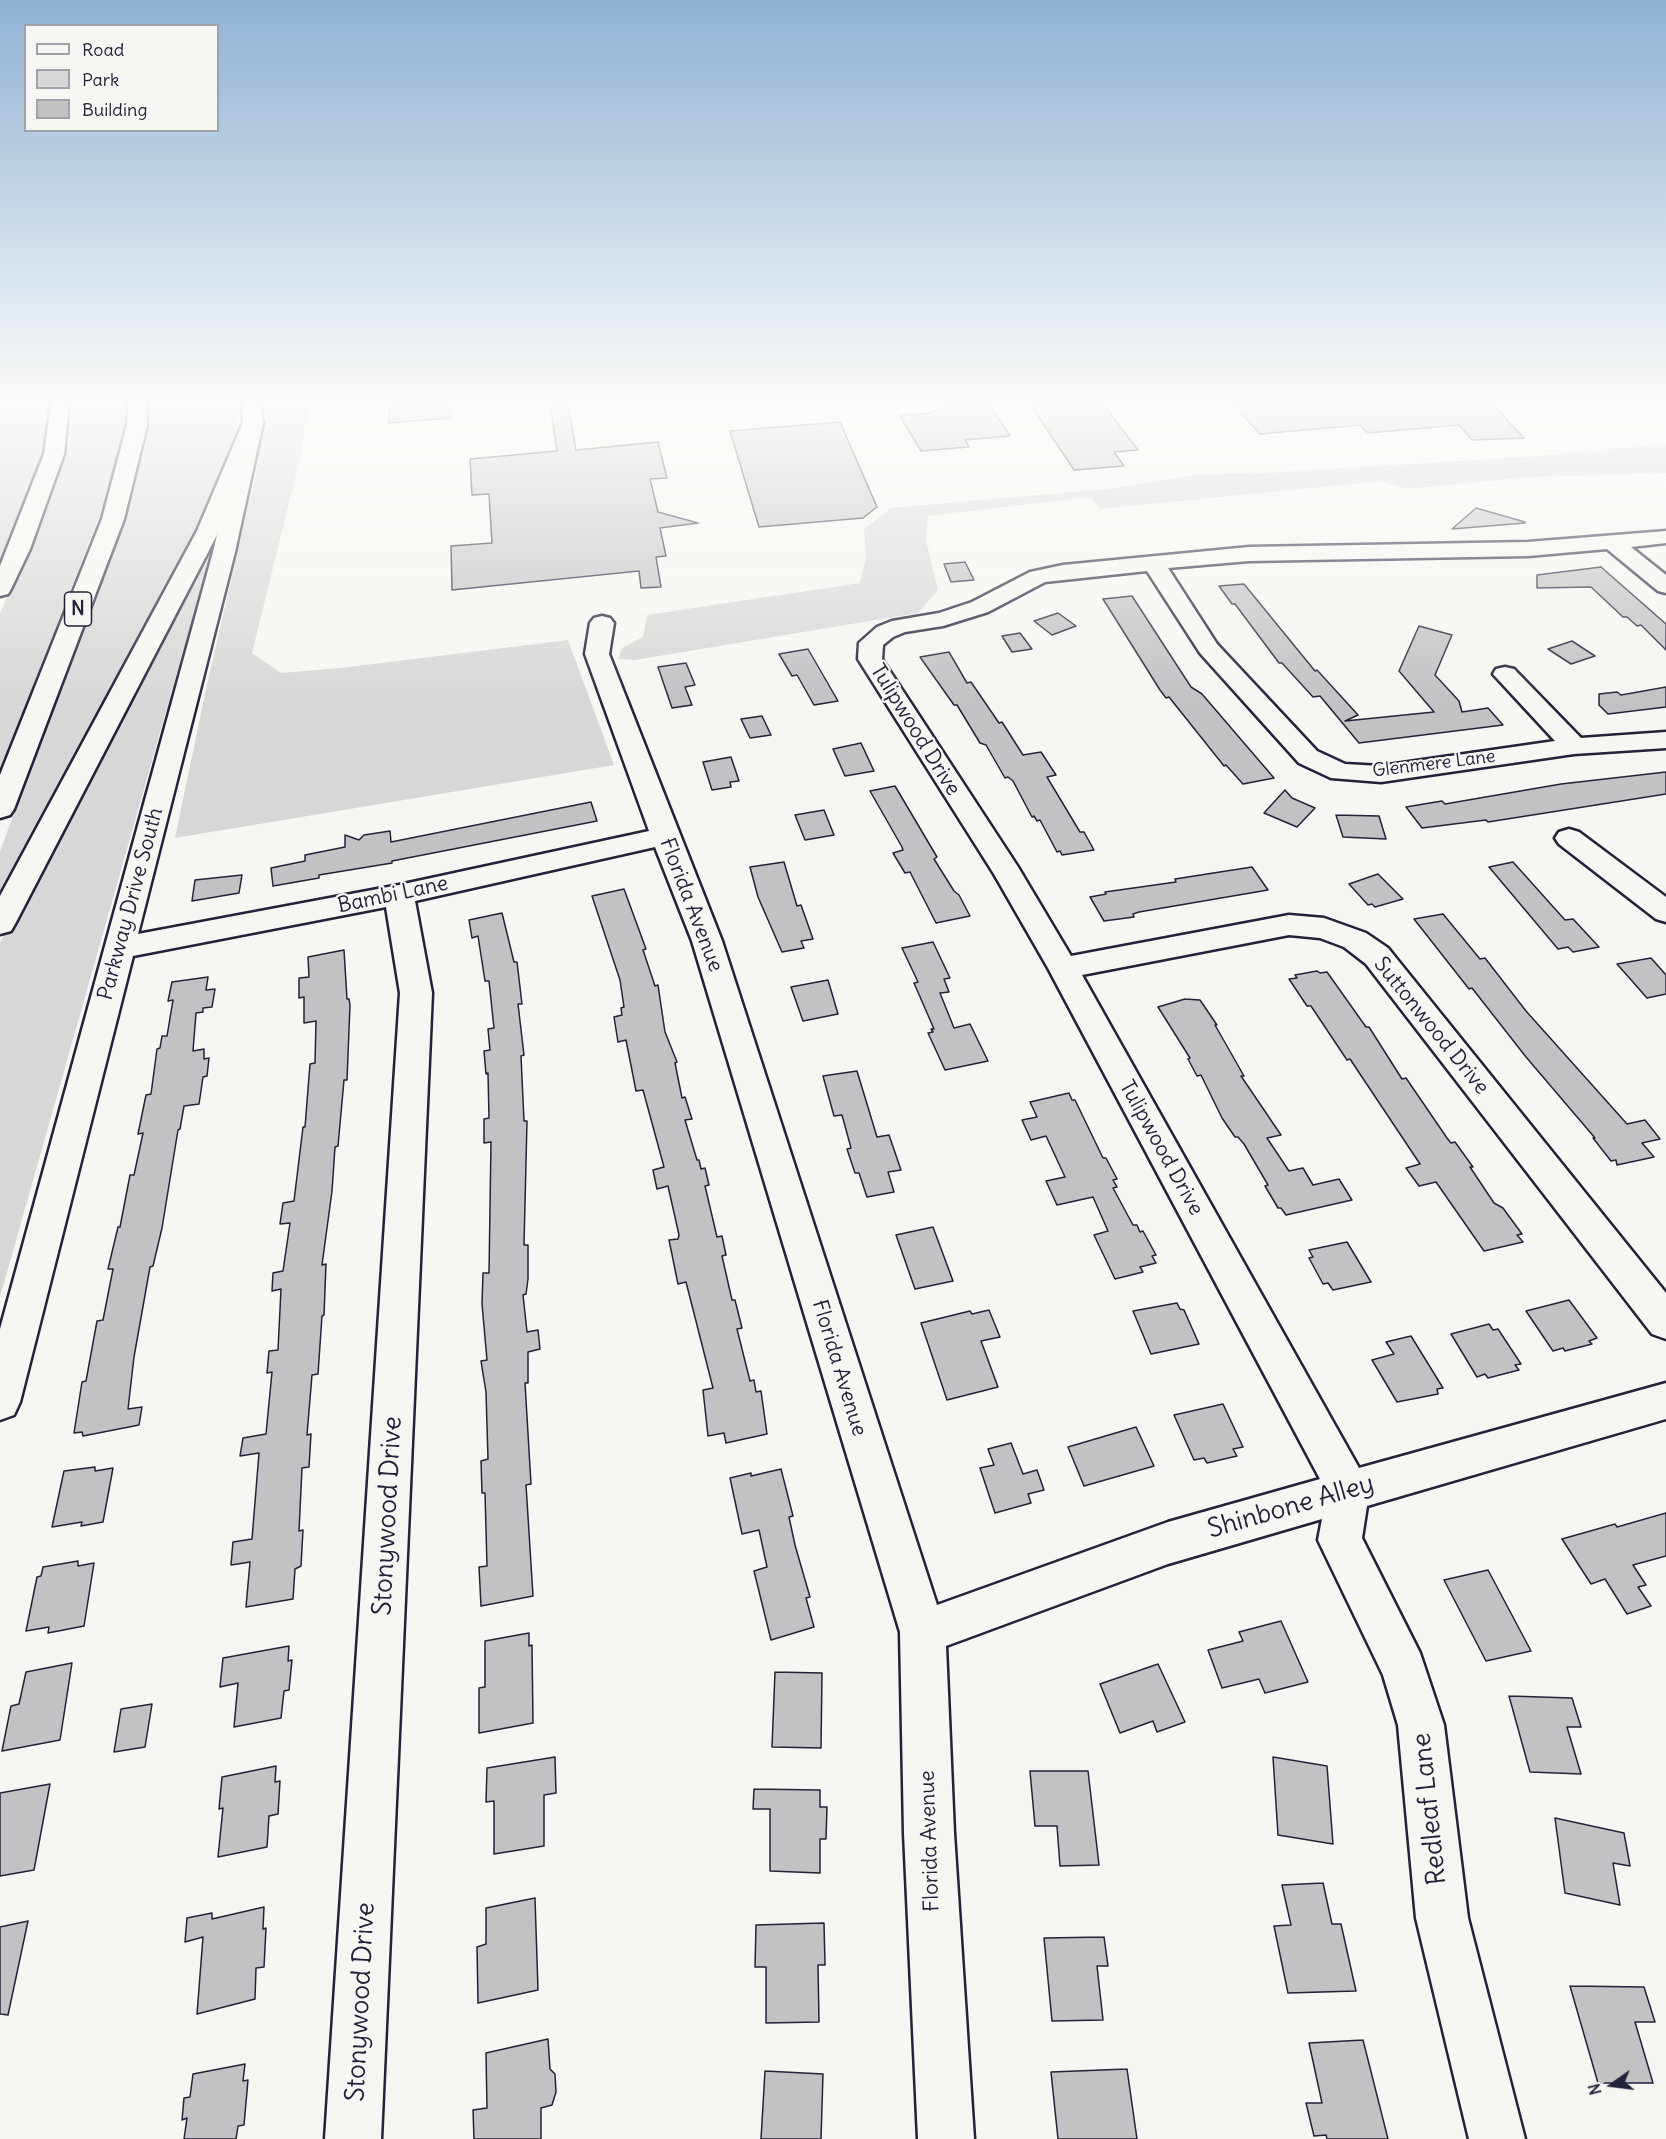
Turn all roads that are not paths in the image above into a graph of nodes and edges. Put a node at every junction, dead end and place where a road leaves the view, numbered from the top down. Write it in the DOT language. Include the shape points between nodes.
graph roads {
  1 [pos="36,504"];
  2 [pos="117,504"];
  3 [pos="218,504"];
  4 [pos="234,504"];
  5 [pos="1666,537"];
  6 [pos="1612,542"];
  7 [pos="1154,564"];
  8 [pos="1666,586"];
  9 [pos="0,589"];
  10 [pos="602,623"];
  11 [pos="1505,674"];
  12 [pos="1666,740"];
  13 [pos="1574,746"];
  14 [pos="0,809"];
  15 [pos="665,836"];
  16 [pos="1569,838"];
  17 [pos="399,895"];
  18 [pos="1666,912"];
  19 [pos="0,924"];
  20 [pos="120,948"];
  21 [pos="1063,968"];
  22 [pos="1666,1323"];
  23 [pos="1666,1401"];
  24 [pos="0,1402"];
  25 [pos="1348,1490"];
  26 [pos="923,1632"];
  27 [pos="353,2139"];
  28 [pos="946,2139"];
  29 [pos="1497,2139"];
  1 -- 9 [label="main road"];
  2 -- 14 [label="main road, N"];
  3 -- 19 [label="main road" via="208,531"];
  4 -- 20 [label="main road, Parkway Drive South"];
  5 -- 6 [label="main road, Tulipwood Drive"];
  6 -- 7 [label="main road, Tulipwood Drive" via="1528,549 1249,554"];
  6 -- 8 [label="main road"];
  7 -- 13 [label="main road, Glenmere Lane" via="1208,648 1308,757 1340,772 1381,774"];
  7 -- 21 [label="main road, Tulipwood Drive" via="1038,577 980,607 943,619 900,626 871,643 870,659 1008,874"];
  10 -- 15 [label="main road, Florida Avenue" via="597,654"];
  11 -- 13 [label="main road"];
  12 -- 13 [label="main road, Glenmere Lane"];
  15 -- 17 [label="main road, Bambi Lane"];
  15 -- 26 [label="main road, Florida Avenue" via="707,941"];
  16 -- 18 [label="main road"];
  17 -- 20 [label="main road, Bambi Lane"];
  17 -- 27 [label="main road, Stonywood Drive" via="416,993"];
  20 -- 24 [label="main road, Parkway Drive South"];
  21 -- 22 [label="main road, Suttonwood Drive" via="1289,925 1324,928 1355,940 1377,956"];
  21 -- 25 [label="main road, Tulipwood Drive"];
  23 -- 25 [label="main road, Shinbone Alley"];
  25 -- 26 [label="main road, Shinbone Alley" via="1168,1543"];
  25 -- 29 [label="main road, Redleaf Lane" via="1340,1540 1404,1669 1421,1725 1442,1918"];
  26 -- 28 [label="main road, Florida Avenue" via="929,1833"];
}
